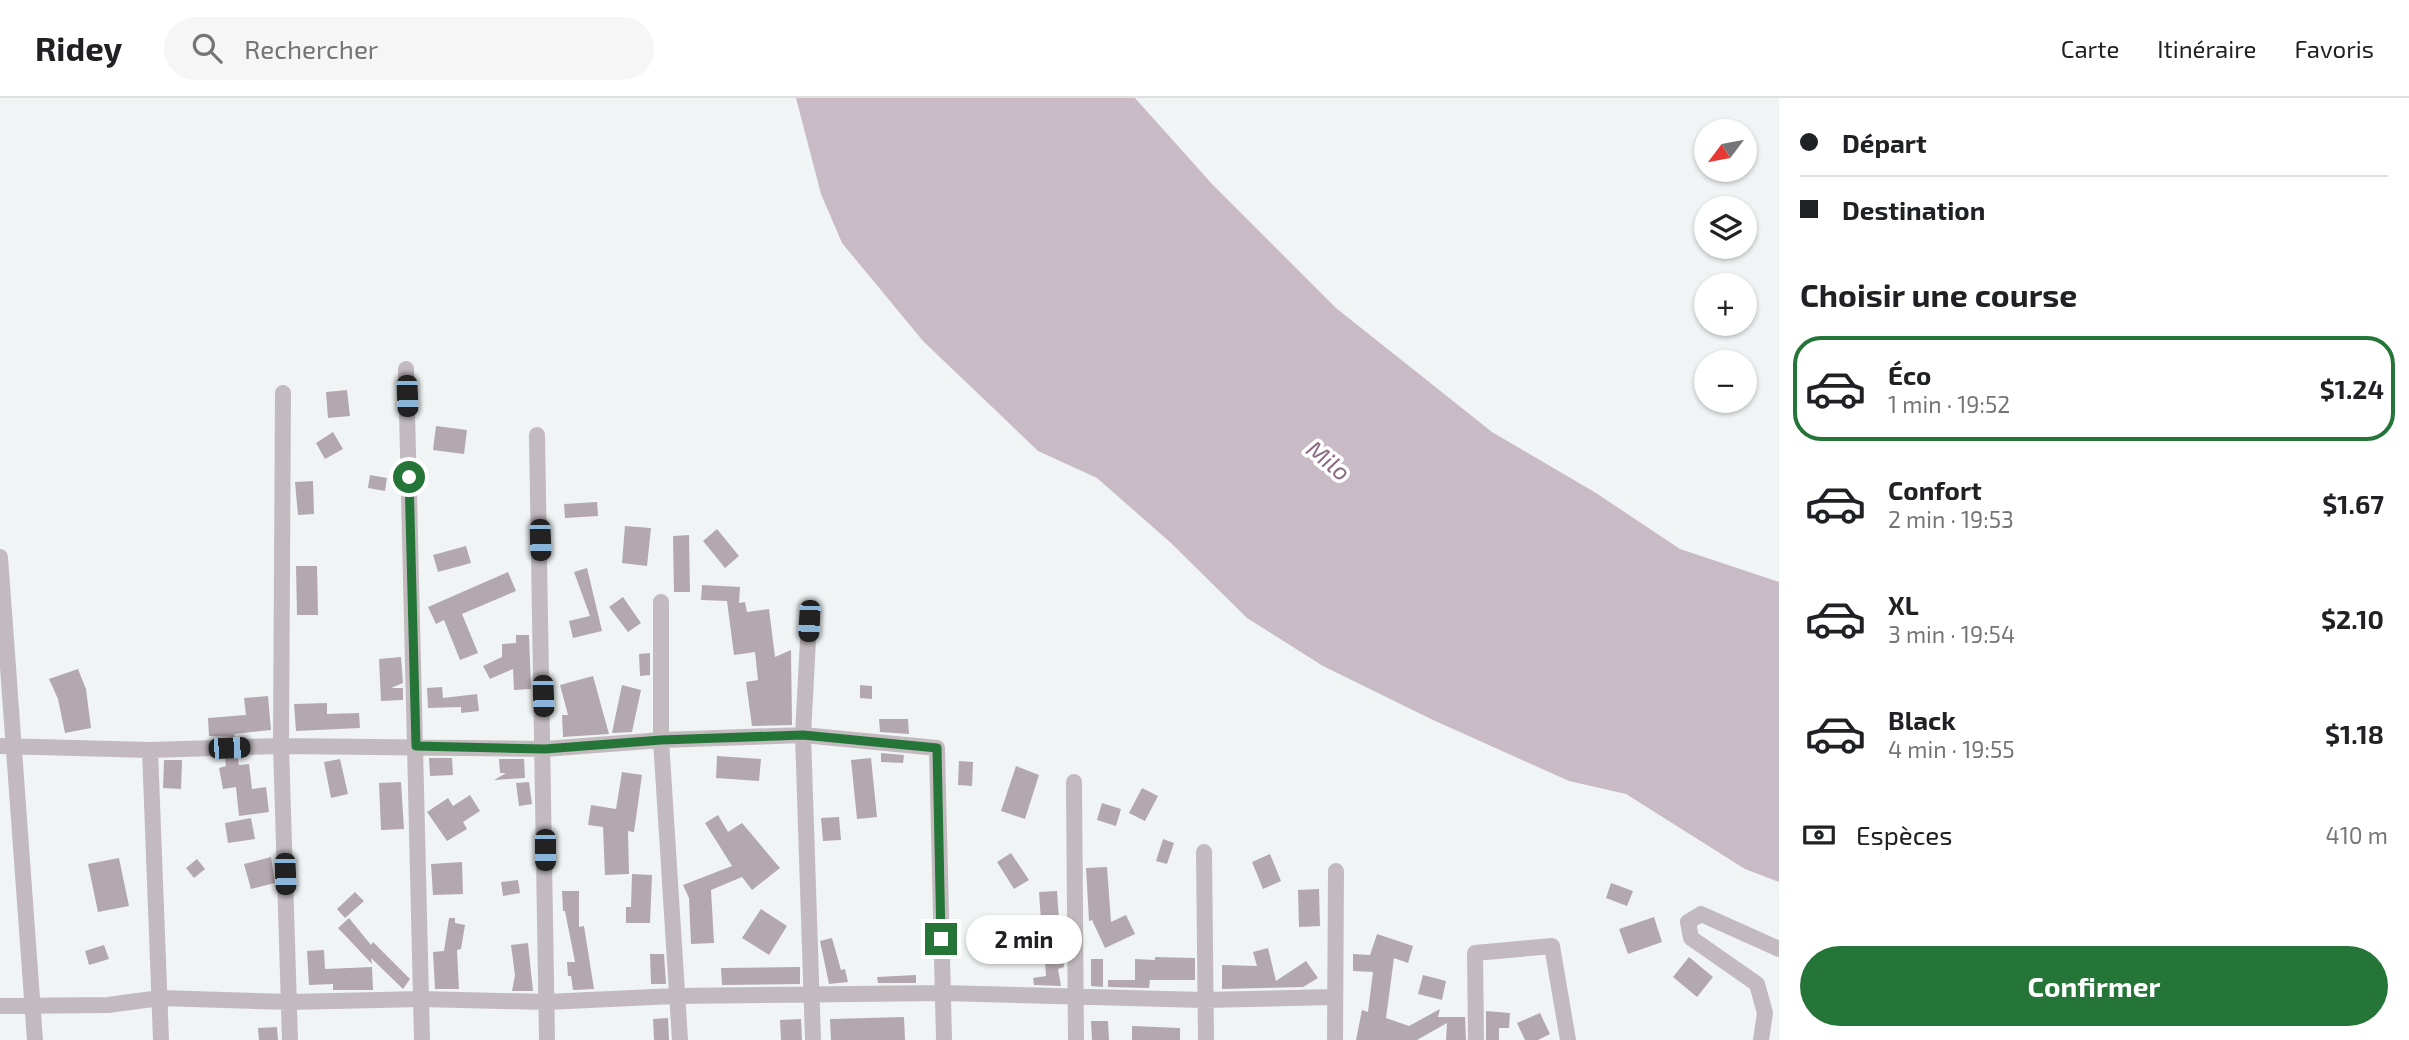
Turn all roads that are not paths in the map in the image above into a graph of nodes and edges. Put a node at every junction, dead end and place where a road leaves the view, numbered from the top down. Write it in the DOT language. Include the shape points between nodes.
graph roads {
  1 [pos="406,369"];
  2 [pos="283,393"];
  3 [pos="537,435"];
  4 [pos="0,556"];
  5 [pos="661,602"];
  6 [pos="809,621"];
  7 [pos="803,735"];
  8 [pos="661,740"];
  9 [pos="7,746"];
  10 [pos="281,746"];
  11 [pos="416,746"];
  12 [pos="545,749"];
  13 [pos="150,750"];
  14 [pos="1074,782"];
  15 [pos="1204,852"];
  16 [pos="1336,870"];
  17 [pos="1779,950"];
  18 [pos="942,993"];
  19 [pos="675,996"];
  20 [pos="811,997"];
  21 [pos="1075,997"];
  22 [pos="1333,997"];
  23 [pos="160,998"];
  24 [pos="421,999"];
  25 [pos="1204,1000"];
  26 [pos="290,1002"];
  27 [pos="546,1002"];
  28 [pos="35,1005"];
  29 [pos="0,1006"];
  30 [pos="35,1040"];
  31 [pos="161,1040"];
  32 [pos="290,1040"];
  33 [pos="422,1040"];
  34 [pos="547,1040"];
  35 [pos="680,1040"];
  36 [pos="813,1040"];
  37 [pos="944,1040"];
  38 [pos="1076,1040"];
  39 [pos="1206,1040"];
  40 [pos="1335,1040"];
  41 [pos="1476,1040"];
  42 [pos="1568,1040"];
  43 [pos="1761,1040"];
  1 -- 11 [label="street"];
  2 -- 10 [label="street"];
  3 -- 12 [label="street"];
  4 -- 9 [label="street"];
  5 -- 8 [label="street"];
  6 -- 7 [label="street"];
  7 -- 8 [label="street"];
  7 -- 18 [label="street" via="937,748"];
  7 -- 20 [label="street"];
  8 -- 12 [label="street"];
  8 -- 19 [label="street"];
  9 -- 13 [label="street"];
  9 -- 28 [label="street"];
  10 -- 11 [label="street"];
  10 -- 13 [label="street"];
  10 -- 26 [label="street"];
  11 -- 12 [label="street"];
  11 -- 24 [label="street"];
  12 -- 27 [label="street"];
  13 -- 23 [label="street"];
  14 -- 21 [label="street"];
  15 -- 25 [label="street"];
  16 -- 22 [label="street"];
  17 -- 43 [label="street" via="1701,914 1688,922 1690,938 1757,984 1765,1013"];
  18 -- 20 [label="street"];
  18 -- 21 [label="street"];
  18 -- 37 [label="street"];
  19 -- 20 [label="street"];
  19 -- 27 [label="street"];
  19 -- 35 [label="street"];
  20 -- 36 [label="street"];
  21 -- 25 [label="street"];
  21 -- 38 [label="street"];
  22 -- 25 [label="street"];
  22 -- 40 [label="street"];
  23 -- 26 [label="street"];
  23 -- 28 [label="street" via="108,1005"];
  23 -- 31 [label="street"];
  24 -- 26 [label="street"];
  24 -- 27 [label="street"];
  24 -- 33 [label="street"];
  25 -- 39 [label="street"];
  26 -- 32 [label="street"];
  27 -- 34 [label="street"];
  28 -- 29 [label="street"];
  28 -- 30 [label="street"];
  41 -- 42 [label="street" via="1475,953 1552,946"];
}
